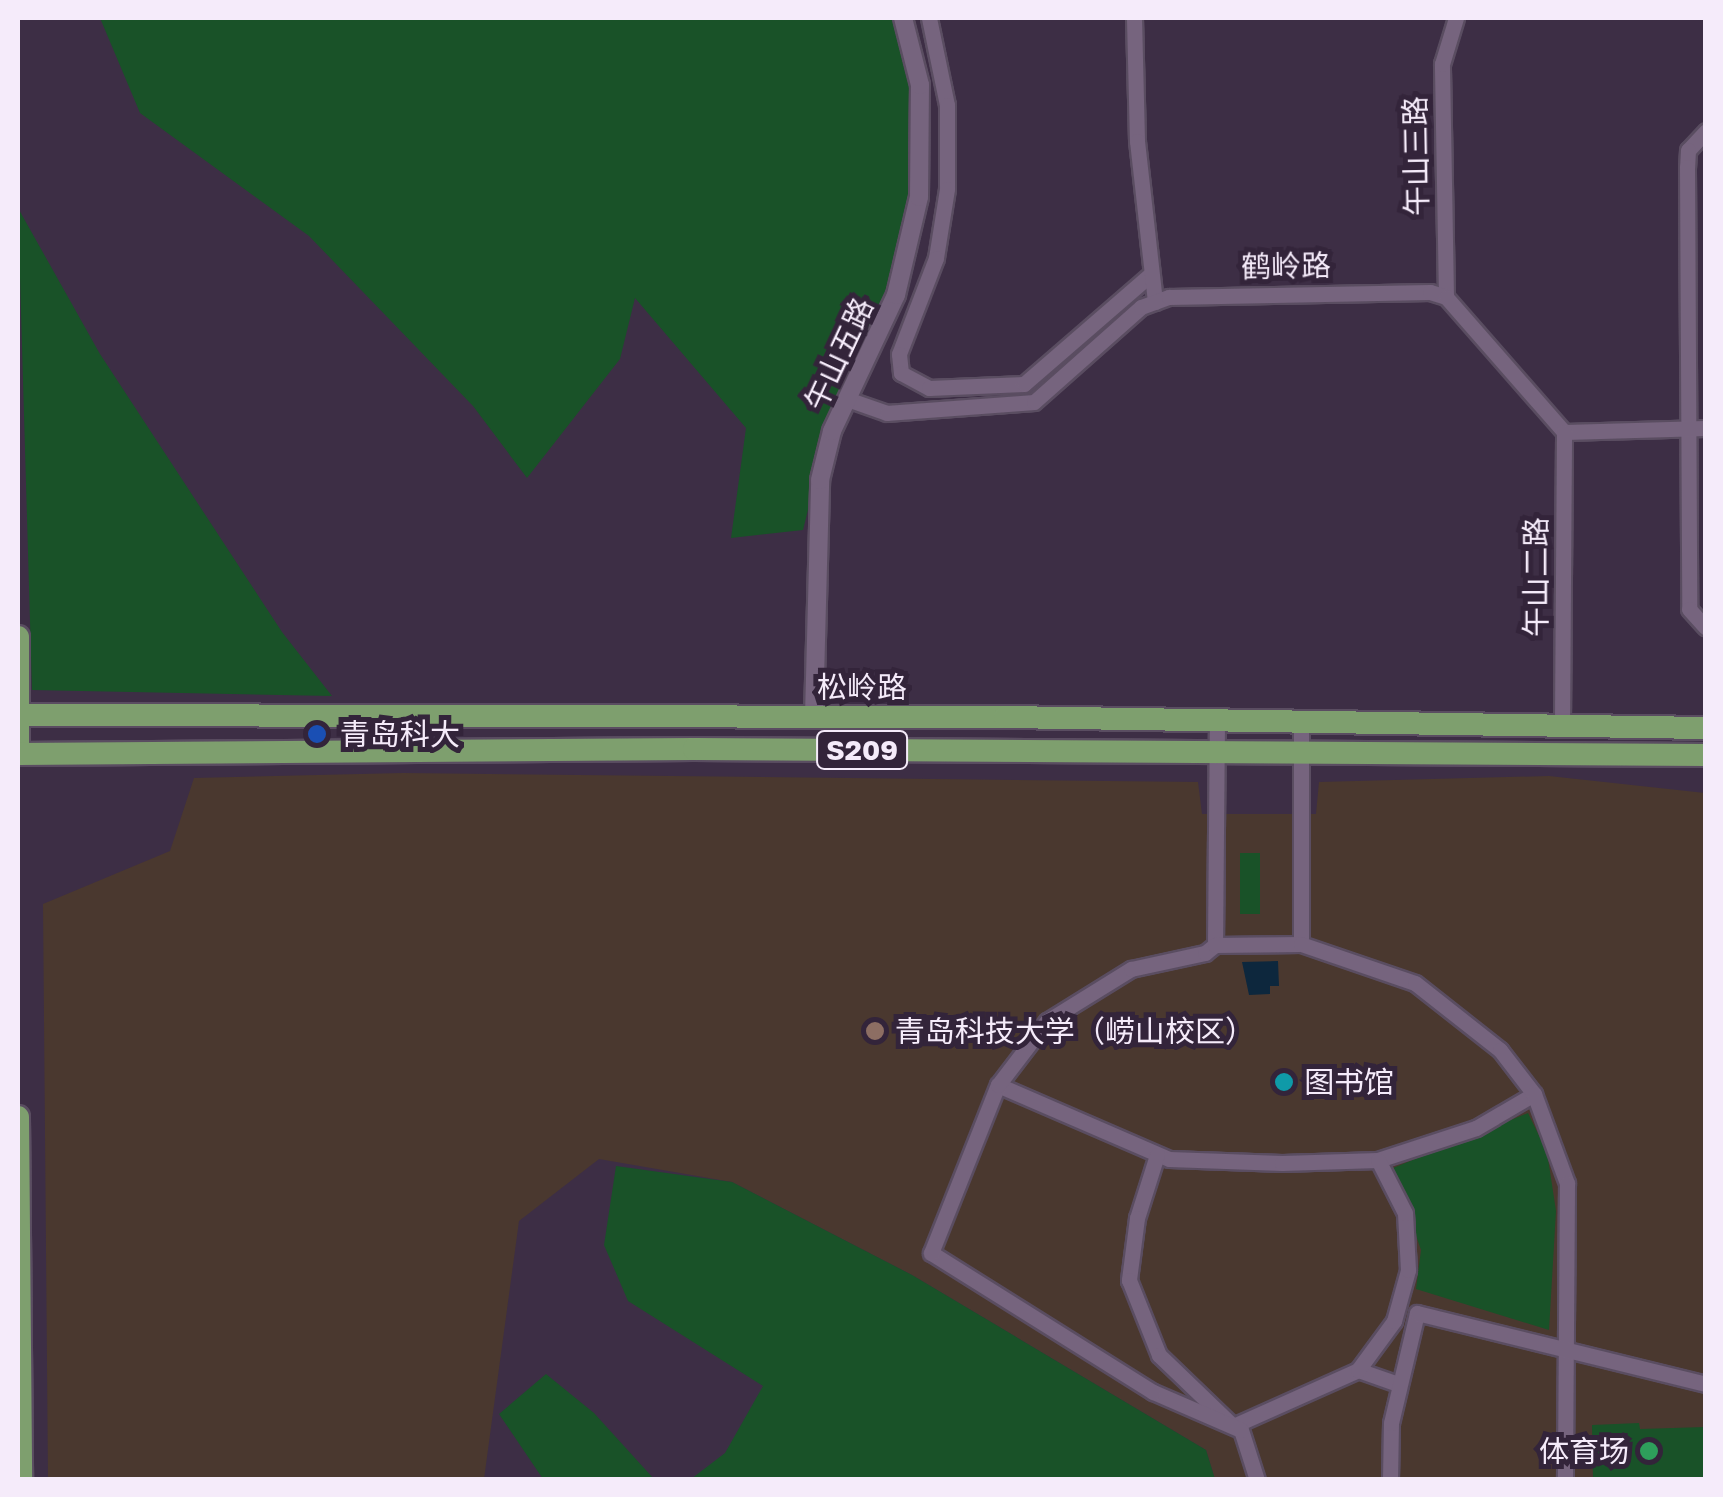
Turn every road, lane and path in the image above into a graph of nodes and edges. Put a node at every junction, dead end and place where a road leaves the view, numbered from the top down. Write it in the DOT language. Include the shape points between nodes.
graph roads {
  1 [pos="903,18"];
  2 [pos="929,18"];
  3 [pos="1134,18"];
  4 [pos="1456,18"];
  5 [pos="1706,131"];
  6 [pos="1150,274"];
  7 [pos="1446,297"];
  8 [pos="1155,302"];
  9 [pos="848,400"];
  10 [pos="1698,428"];
  11 [pos="1564,432"];
  12 [pos="1706,628"];
  13 [pos="18,636"];
  14 [pos="20,716"];
  15 [pos="814,717"];
  16 [pos="1217,720"];
  17 [pos="1301,721"];
  18 [pos="1562,723"];
  19 [pos="1706,728"];
  20 [pos="18,751"];
  21 [pos="1216,751"];
  22 [pos="1300,753"];
  23 [pos="1706,755"];
  24 [pos="1215,944"];
  25 [pos="1301,944"];
  26 [pos="998,1084"];
  27 [pos="1534,1094"];
  28 [pos="18,1117"];
  29 [pos="1158,1155"];
  30 [pos="1378,1160"];
  31 [pos="1569,1354"];
  32 [pos="1358,1370"];
  33 [pos="1398,1384"];
  34 [pos="1706,1384"];
  35 [pos="1233,1426"];
  36 [pos="21,1480"];
  37 [pos="1257,1480"];
  38 [pos="1390,1480"];
  39 [pos="1565,1480"];
  1 -- 9 [label="street, 午山五路" via="920,85 920,197 896,295"];
  2 -- 6 [label="street" via="947,105 947,189 936,258 899,354 901,372 930,388 1024,384"];
  3 -- 6 [label="street"];
  4 -- 7 [label="street, 午山三路" via="1442,64"];
  5 -- 10 [label="street" via="1688,150 1686,167"];
  6 -- 8 [label="street"];
  7 -- 8 [label="street, 鹤岭路" via="1296,291"];
  7 -- 11 [label="street"];
  8 -- 9 [label="street" via="1141,307 1034,402 886,414"];
  9 -- 15 [label="street, 午山五路" via="820,480 814,529"];
  10 -- 11 [label="street"];
  10 -- 12 [label="street" via="1690,609"];
  11 -- 18 [label="street, 午山二路"];
  13 -- 14 [label="main road"];
  14 -- 15 [label="main road, 松岭路 / S209"];
  14 -- 20 [label="main road"];
  15 -- 16 [label="main road, 松岭路 / S209"];
  16 -- 17 [label="main road, 松岭路 / S209"];
  16 -- 21 [label="street"];
  17 -- 18 [label="main road, 松岭路 / S209"];
  17 -- 22 [label="street"];
  18 -- 19 [label="main road, 松岭路 / S209"];
  20 -- 21 [label="main road, 松岭路 / S209"];
  21 -- 22 [label="main road, 松岭路 / S209"];
  21 -- 24 [label="street"];
  22 -- 23 [label="main road, 松岭路 / S209"];
  22 -- 25 [label="street"];
  24 -- 25 [label="street"];
  24 -- 26 [label="street" via="1205,953 1132,969 1081,998 1047,1021"];
  25 -- 27 [label="street" via="1416,983 1444,1000 1500,1050"];
  26 -- 29 [label="street"];
  26 -- 35 [label="street" via="930,1253 1153,1392"];
  27 -- 30 [label="street" via="1476,1128"];
  27 -- 31 [label="street" via="1567,1183"];
  28 -- 36 [label="main road"];
  29 -- 30 [label="street"];
  29 -- 35 [label="street" via="1137,1218 1129,1280 1160,1355"];
  30 -- 32 [label="street" via="1405,1213 1408,1270 1394,1322"];
  31 -- 33 [label="street" via="1417,1312"];
  31 -- 34 [label="street"];
  31 -- 39 [label="street"];
  32 -- 33 [label="street"];
  32 -- 35 [label="street"];
  33 -- 38 [label="street"];
  35 -- 37 [label="street" via="1242,1430"];
}
